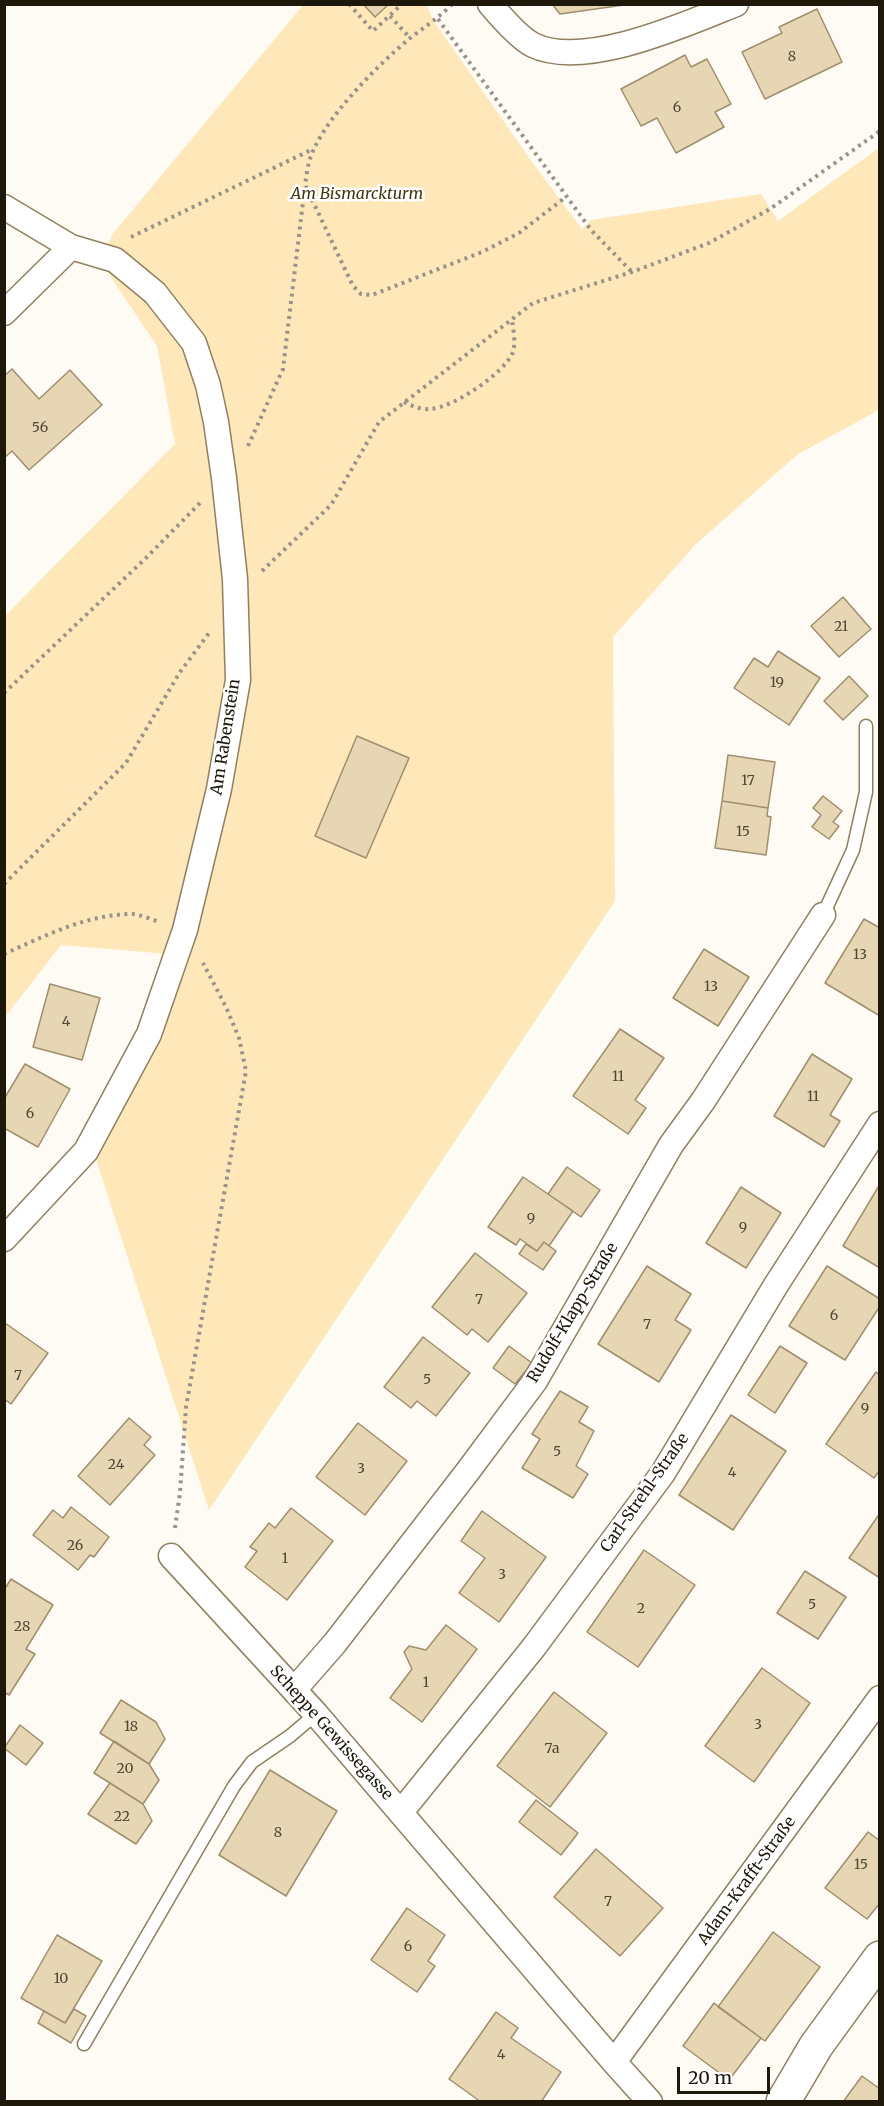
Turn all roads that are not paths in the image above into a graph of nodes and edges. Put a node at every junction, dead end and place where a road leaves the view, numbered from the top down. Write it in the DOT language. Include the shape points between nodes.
graph roads {
  1 [pos="490,4"];
  2 [pos="735,4"];
  3 [pos="4,207"];
  4 [pos="71,247"];
  5 [pos="4,313"];
  6 [pos="866,726"];
  7 [pos="823,915"];
  8 [pos="879,1124"];
  9 [pos="4,1239"];
  10 [pos="171,1556"];
  11 [pos="294,1690"];
  12 [pos="879,1698"];
  13 [pos="316,1714"];
  14 [pos="401,1812"];
  15 [pos="879,1958"];
  16 [pos="84,2044"];
  17 [pos="614,2062"];
  18 [pos="650,2102"];
  19 [pos="783,2102"];
  1 -- 2 [label="street" via="531,44 565,53 651,38"];
  3 -- 4 [label="street, Am Rabenstein"];
  4 -- 5 [label="street"];
  4 -- 9 [label="street, Am Rabenstein" via="115,260 155,293 194,343 212,404 224,478 235,579 238,680 219,789 185,930 149,1034 87,1151"];
  6 -- 7 [label="lane" via="866,792 853,850"];
  7 -- 11 [label="street, Rudolf-Klapp-Straße" via="671,1146 535,1381 335,1643"];
  8 -- 14 [label="street, Carl-Strehl-Straße" via="663,1473 534,1647"];
  10 -- 11 [label="street, Scheppe Gewissegasse"];
  11 -- 13 [label="street, Scheppe Gewissegasse"];
  12 -- 17 [label="street, Adam-Krafft-Straße"];
  13 -- 14 [label="street, Scheppe Gewissegasse"];
  13 -- 16 [label="lane" via="252,1762 234,1786"];
  14 -- 17 [label="street, Scheppe Gewissegasse"];
  15 -- 19 [label="main road" via="816,2046"];
  17 -- 18 [label="street, Scheppe Gewissegasse"];
}
